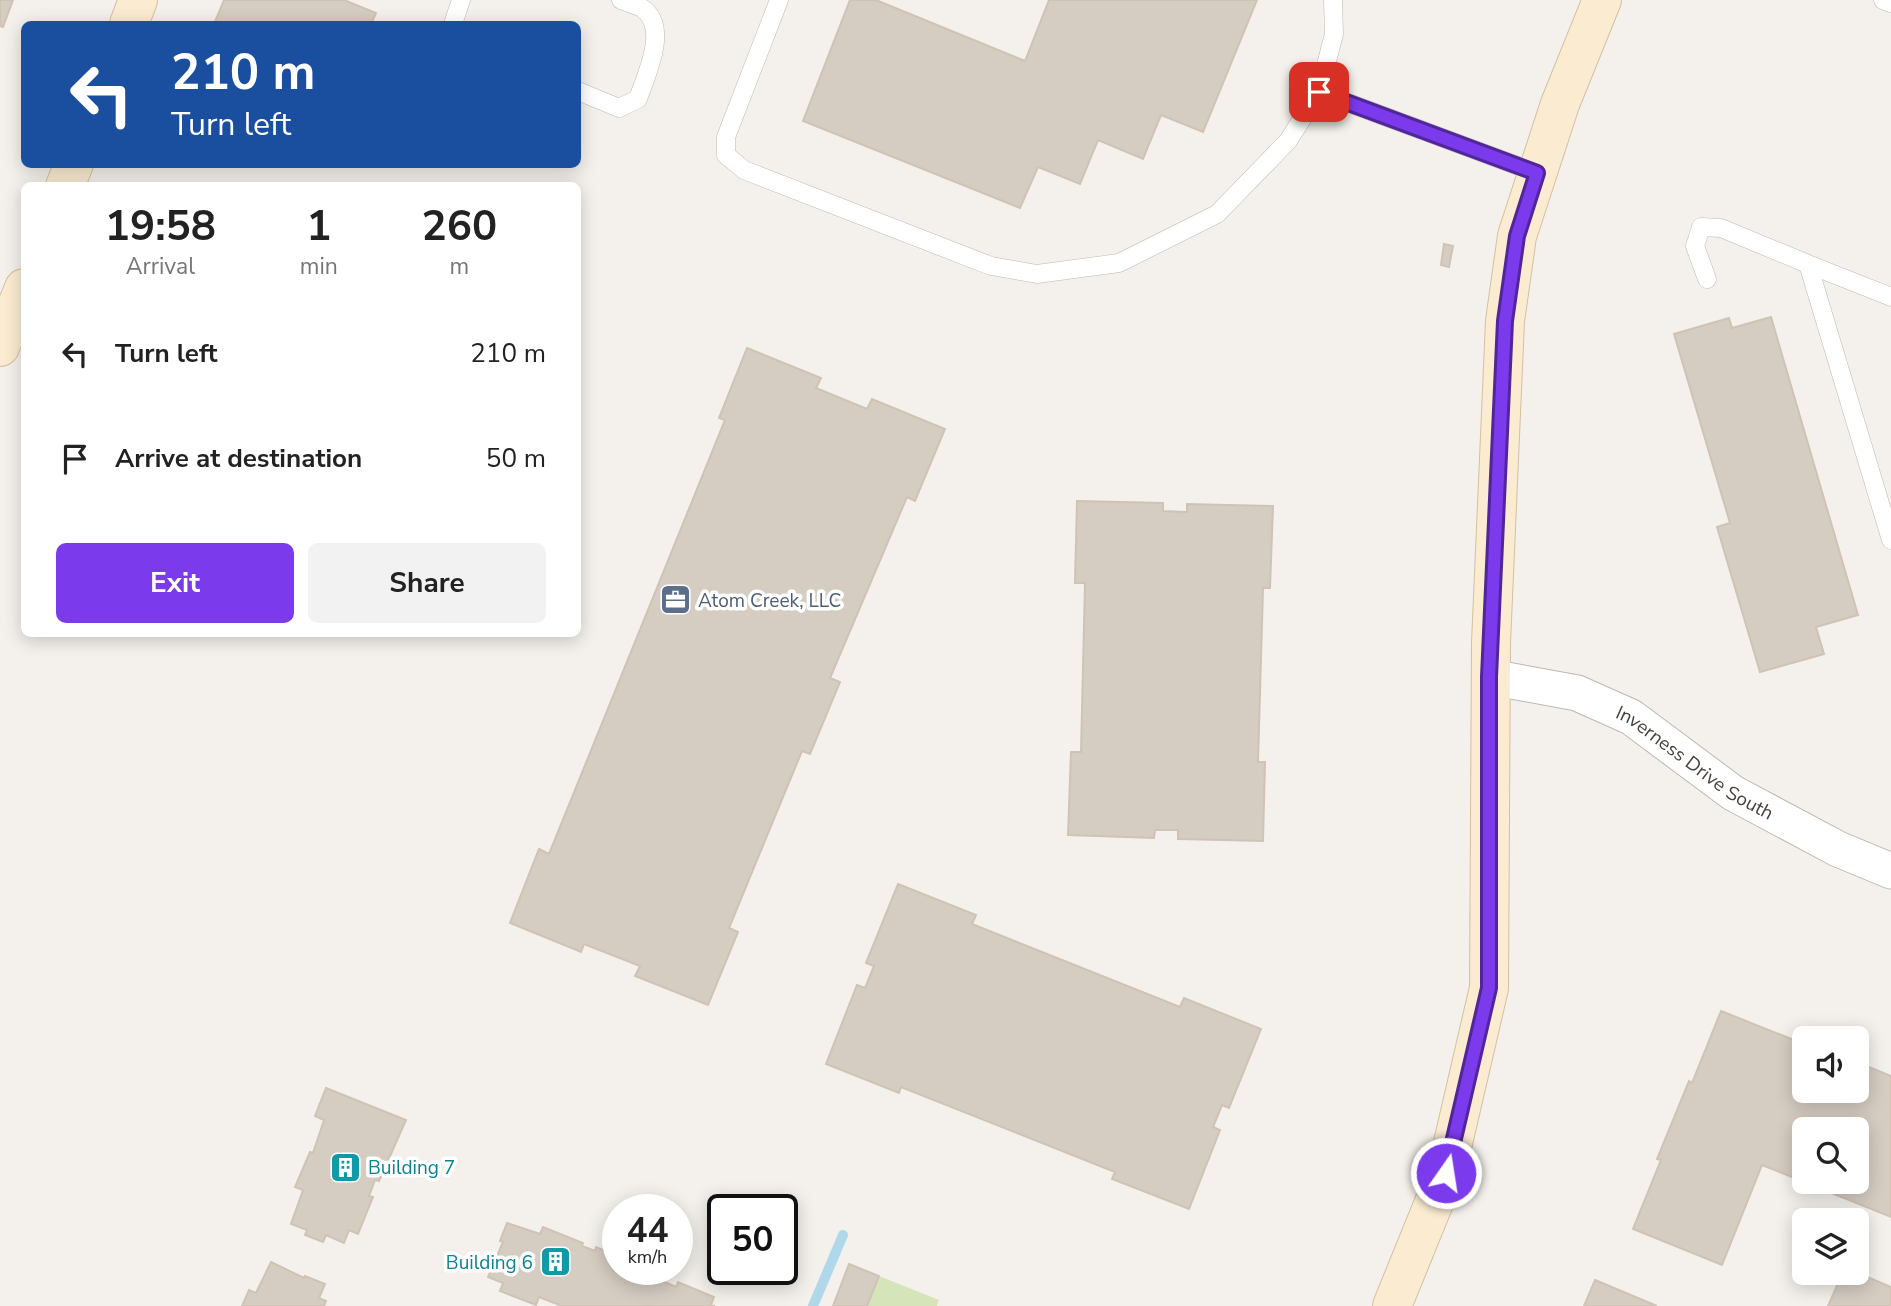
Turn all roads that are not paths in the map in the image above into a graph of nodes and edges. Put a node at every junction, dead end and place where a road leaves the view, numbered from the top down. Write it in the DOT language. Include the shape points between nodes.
graph roads {
  1 [pos="138,0"];
  2 [pos="461,0"];
  3 [pos="621,0"];
  4 [pos="779,0"];
  5 [pos="1333,0"];
  6 [pos="1602,0"];
  7 [pos="1883,0"];
  8 [pos="1891,3"];
  9 [pos="130,21"];
  10 [pos="454,21"];
  11 [pos="581,92"];
  12 [pos="1319,92"];
  13 [pos="1537,173"];
  14 [pos="1808,264"];
  15 [pos="1707,279"];
  16 [pos="21,295"];
  17 [pos="1891,297"];
  18 [pos="0,347"];
  19 [pos="1891,541"];
  20 [pos="1489,677"];
  21 [pos="1891,872"];
  22 [pos="1392,1306"];
  1 -- 9 [label="main road"];
  2 -- 10 [label="lane"];
  3 -- 11 [label="lane" via="643,9 654,23 655,50 638,99 618,108"];
  4 -- 12 [label="lane" via="726,137 726,155 744,170 991,266 1037,274 1119,263 1217,214 1288,141"];
  5 -- 12 [label="lane" via="1334,34"];
  6 -- 13 [label="main road"];
  7 -- 8 [label="lane"];
  12 -- 13 [label="lane"];
  13 -- 20 [label="main road" via="1517,236 1505,321"];
  14 -- 15 [label="lane" via="1721,228 1701,227 1695,246"];
  14 -- 17 [label="lane"];
  14 -- 19 [label="lane"];
  16 -- 18 [label="main road"];
  20 -- 21 [label="street, Inverness Drive South" via="1577,693 1619,711 1733,793"];
  20 -- 22 [label="main road" via="1489,988 1446,1173"];
}
